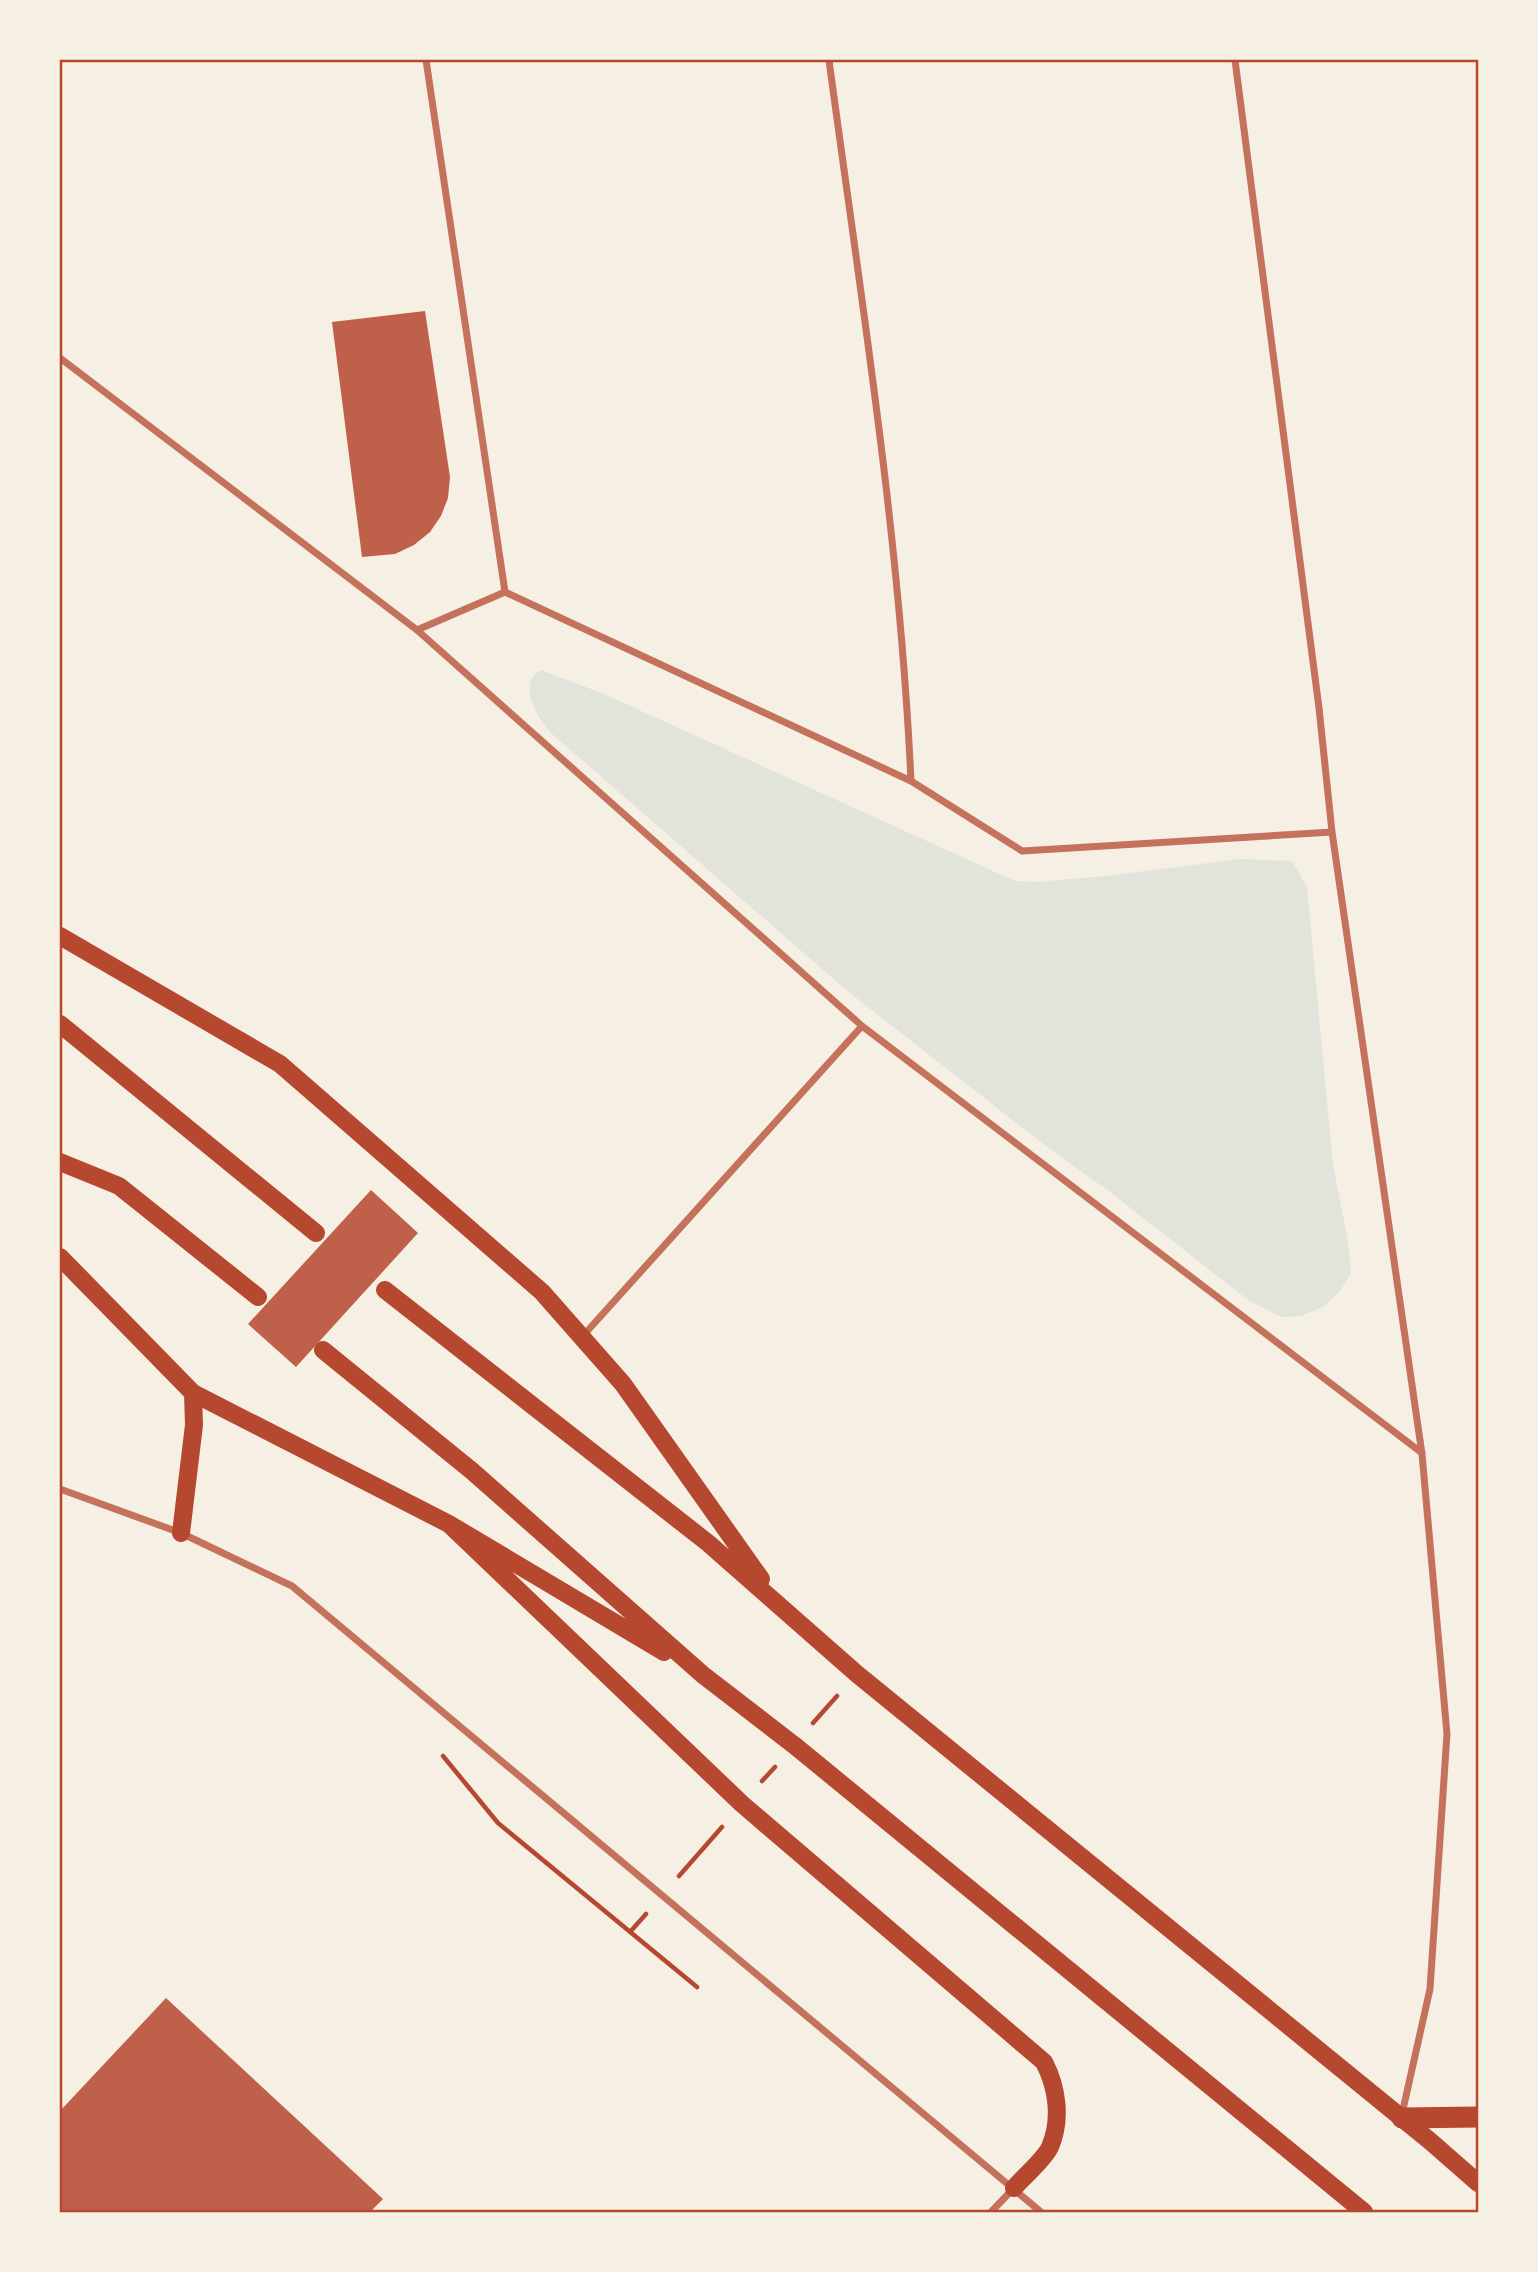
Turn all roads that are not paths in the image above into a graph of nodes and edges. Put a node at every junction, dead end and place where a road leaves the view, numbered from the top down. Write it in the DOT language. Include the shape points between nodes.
graph roads {
  1 [pos="426,60"];
  2 [pos="829,60"];
  3 [pos="1235,60"];
  4 [pos="60,358"];
  5 [pos="505,592"];
  6 [pos="417,630"];
  7 [pos="911,781"];
  8 [pos="1332,832"];
  9 [pos="60,936"];
  10 [pos="60,1024"];
  11 [pos="862,1026"];
  12 [pos="60,1162"];
  13 [pos="316,1233"];
  14 [pos="60,1257"];
  15 [pos="385,1290"];
  16 [pos="258,1297"];
  17 [pos="581,1338"];
  18 [pos="323,1350"];
  19 [pos="193,1393"];
  20 [pos="1422,1454"];
  21 [pos="60,1489"];
  22 [pos="449,1524"];
  23 [pos="181,1533"];
  24 [pos="777,1602"];
  25 [pos="702,1674"];
  26 [pos="1479,2117"];
  27 [pos="1402,2118"];
  28 [pos="1479,2183"];
  29 [pos="1013,2189"];
  30 [pos="990,2213"];
  31 [pos="1041,2213"];
  32 [pos="1364,2213"];
  1 -- 5 [label="street"];
  2 -- 7 [label="street" via="887,494"];
  3 -- 8 [label="street"];
  4 -- 6 [label="street"];
  5 -- 6 [label="street"];
  5 -- 7 [label="street"];
  6 -- 11 [label="street"];
  7 -- 8 [label="street" via="1022,851"];
  8 -- 20 [label="street"];
  9 -- 17 [label="main road" via="281,1064 542,1292"];
  10 -- 13 [label="main road"];
  11 -- 17 [label="street"];
  11 -- 20 [label="street"];
  12 -- 16 [label="main road" via="119,1186"];
  14 -- 19 [label="main road"];
  15 -- 24 [label="main road"];
  17 -- 24 [label="main road" via="623,1384"];
  18 -- 25 [label="main road" via="472,1471"];
  19 -- 22 [label="main road"];
  19 -- 23 [label="main road" via="194,1424"];
  20 -- 27 [label="street" via="1447,1734 1430,1989"];
  21 -- 23 [label="street"];
  22 -- 25 [label="main road"];
  22 -- 29 [label="main road" via="742,1804 1044,2062 1054,2080 1055,2127 1049,2149"];
  23 -- 29 [label="street" via="292,1586"];
  24 -- 27 [label="main road" via="857,1674"];
  25 -- 32 [label="main road"];
  26 -- 27 [label="highway"];
  27 -- 28 [label="main road"];
  29 -- 30 [label="street"];
  29 -- 31 [label="street"];
}
